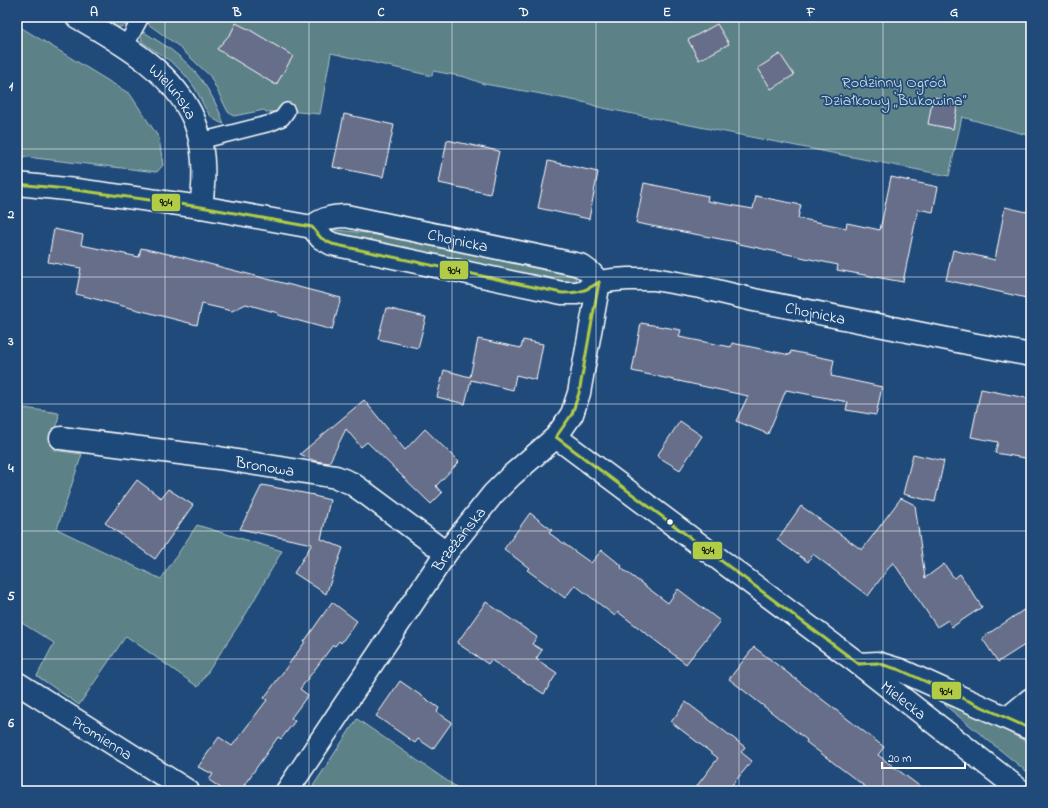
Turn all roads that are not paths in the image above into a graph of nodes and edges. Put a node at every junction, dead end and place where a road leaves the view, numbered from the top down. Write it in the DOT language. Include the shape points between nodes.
graph roads {
  1 [pos="77,17"];
  2 [pos="141,17"];
  3 [pos="125,47"];
  4 [pos="287,112"];
  5 [pos="200,141"];
  6 [pos="17,184"];
  7 [pos="201,207"];
  8 [pos="312,227"];
  9 [pos="599,282"];
  10 [pos="1031,355"];
  11 [pos="556,437"];
  12 [pos="61,438"];
  13 [pos="446,553"];
  14 [pos="859,664"];
  15 [pos="17,683"];
  16 [pos="1031,699"];
  17 [pos="1008,718"];
  18 [pos="1031,729"];
  19 [pos="188,791"];
  20 [pos="287,791"];
  21 [pos="1021,791"];
  1 -- 3 [label="street, Wieluńska"];
  2 -- 3 [label="lane"];
  3 -- 5 [label="street, Wieluńska" via="154,68 173,88 189,111"];
  4 -- 5 [label="lane" via="282,118 271,123"];
  5 -- 7 [label="street, Wieluńska" via="204,177"];
  6 -- 7 [label="street"];
  7 -- 8 [label="street"];
  8 -- 9 [label="street, Chojnicka" via="325,219 346,216 580,265"];
  8 -- 9 [label="street, Chojnicka" via="321,238 332,244 562,292 577,293"];
  9 -- 10 [label="street, Chojnicka" via="654,279"];
  9 -- 11 [label="street, Brzeżańska" via="579,393 572,414"];
  11 -- 13 [label="street, Brzeżańska" via="512,475"];
  11 -- 14 [label="street, Mielecka"];
  12 -- 13 [label="street, Bronowa" via="336,476 368,495"];
  13 -- 20 [label="street, Brzeżańska"];
  14 -- 17 [label="street" via="877,663 900,670"];
  14 -- 21 [label="street, Mielecka"];
  15 -- 19 [label="street, Promienna"];
  16 -- 17 [label="street"];
  17 -- 18 [label="street"];
}
